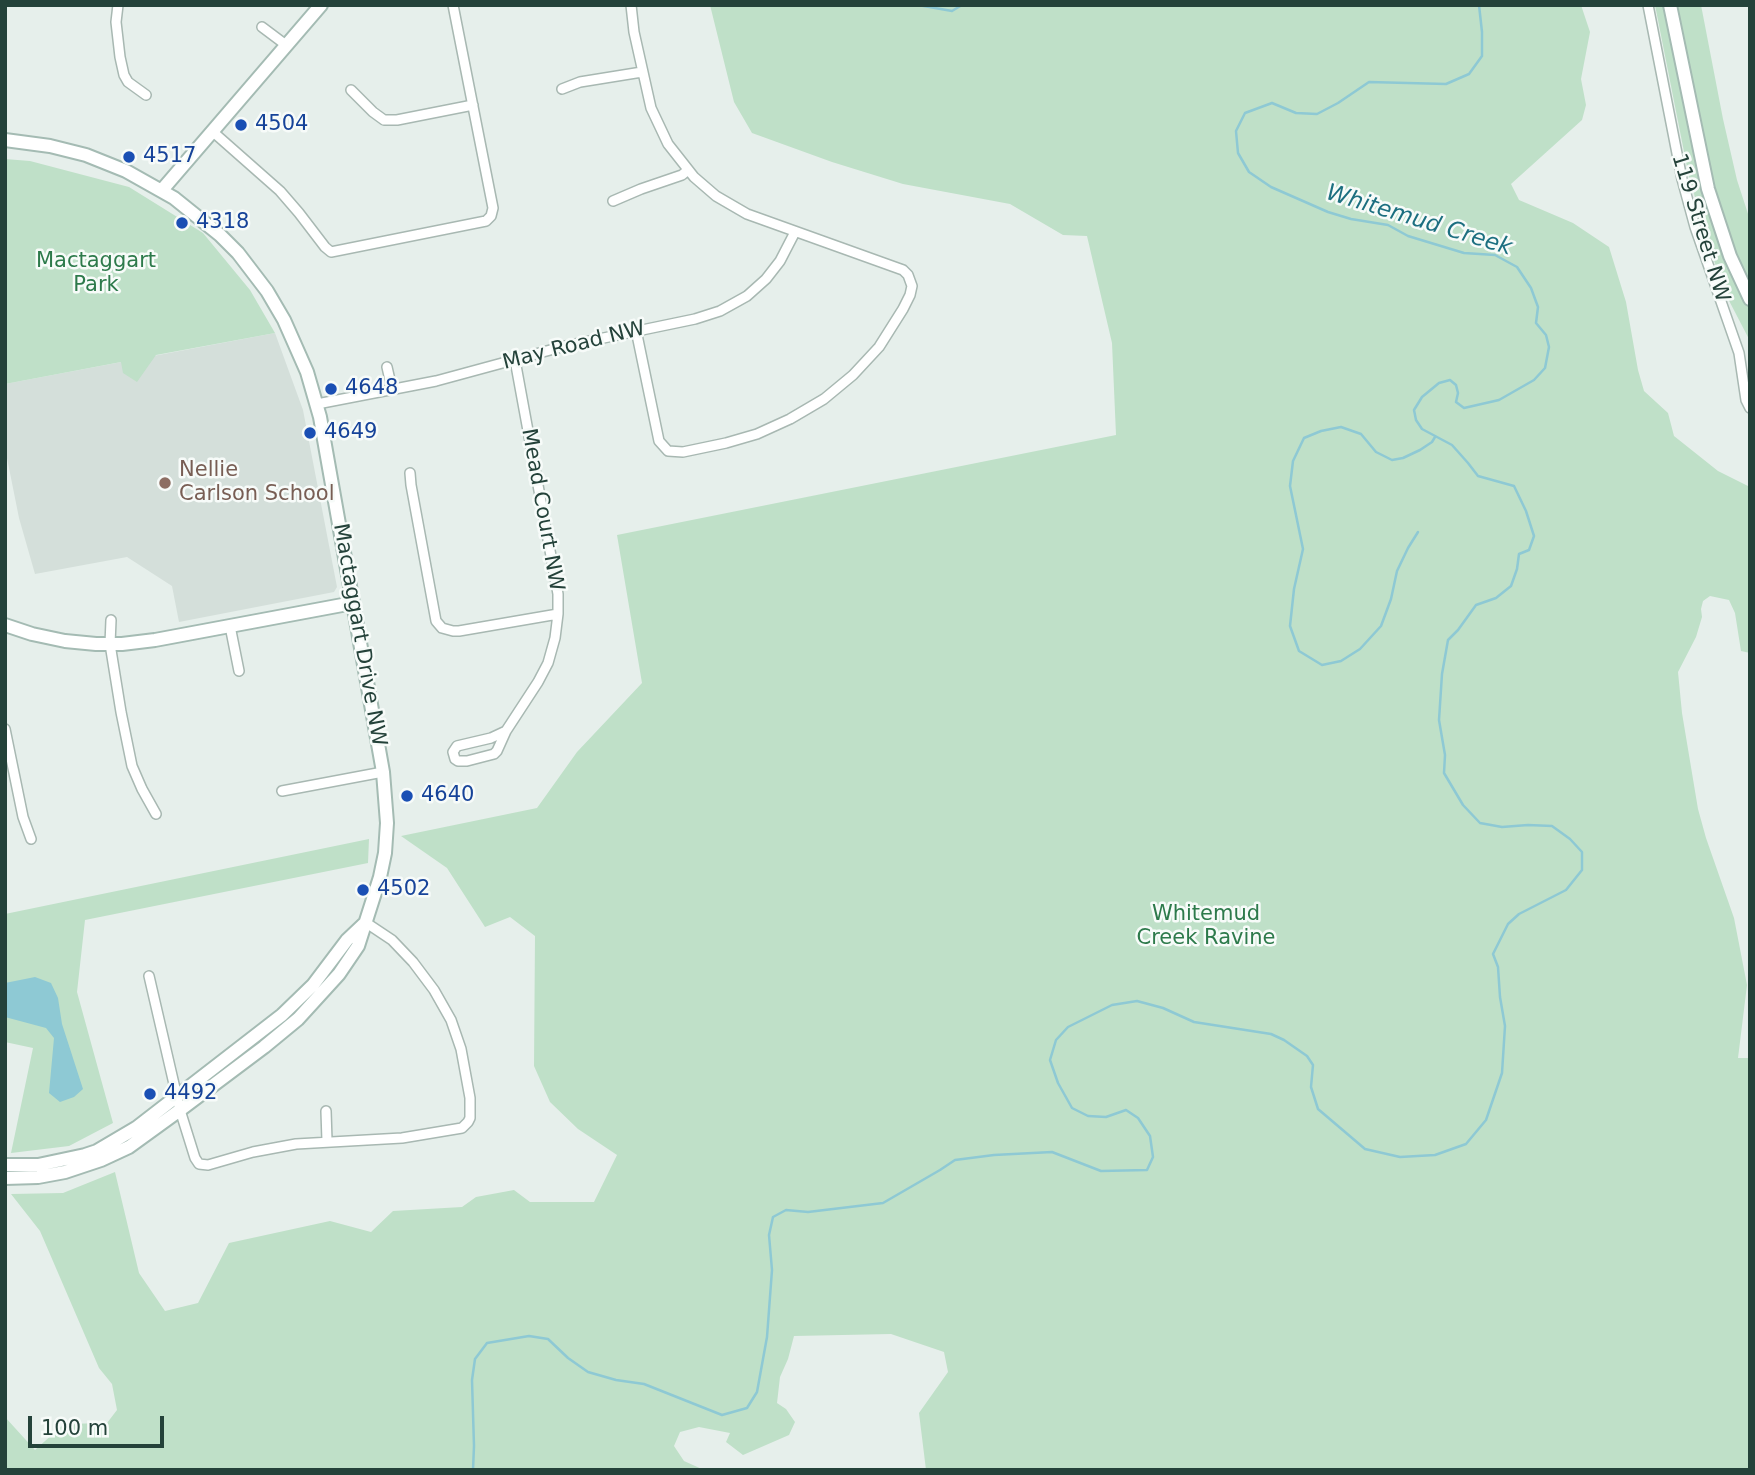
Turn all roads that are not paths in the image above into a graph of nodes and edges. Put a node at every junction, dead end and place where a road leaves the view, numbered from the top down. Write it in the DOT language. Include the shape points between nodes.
graph roads {
  1 [pos="118,5"];
  2 [pos="321,5"];
  3 [pos="453,5"];
  4 [pos="631,5"];
  5 [pos="1648,5"];
  6 [pos="1670,5"];
  7 [pos="262,27"];
  8 [pos="286,45"];
  9 [pos="642,72"];
  10 [pos="562,89"];
  11 [pos="351,90"];
  12 [pos="146,95"];
  13 [pos="473,105"];
  14 [pos="212,131"];
  15 [pos="5,140"];
  16 [pos="688,170"];
  17 [pos="162,190"];
  18 [pos="613,201"];
  19 [pos="795,232"];
  20 [pos="1750,299"];
  21 [pos="636,330"];
  22 [pos="1750,349"];
  23 [pos="1739,353"];
  24 [pos="515,360"];
  25 [pos="387,366"];
  26 [pos="391,389"];
  27 [pos="317,404"];
  28 [pos="1750,408"];
  29 [pos="410,473"];
  30 [pos="353,603"];
  31 [pos="558,614"];
  32 [pos="111,620"];
  33 [pos="5,625"];
  34 [pos="230,626"];
  35 [pos="110,644"];
  36 [pos="239,671"];
  37 [pos="5,729"];
  38 [pos="506,732"];
  39 [pos="383,772"];
  40 [pos="282,792"];
  41 [pos="156,814"];
  42 [pos="31,839"];
  43 [pos="365,922"];
  44 [pos="149,976"];
  45 [pos="177,1096"];
  46 [pos="180,1110"];
  47 [pos="326,1111"];
  48 [pos="327,1141"];
  49 [pos="5,1165"];
  50 [pos="5,1178"];
  1 -- 12 [label="street" via="124,75"];
  2 -- 8 [label="street"];
  3 -- 13 [label="street"];
  4 -- 9 [label="street"];
  5 -- 23 [label="street, 119 Street NW" via="1689,206"];
  6 -- 20 [label="street, 119 Street NW" via="1708,189"];
  7 -- 8 [label="street"];
  8 -- 14 [label="street"];
  9 -- 10 [label="street"];
  9 -- 16 [label="street" via="655,118"];
  11 -- 13 [label="street" via="383,120"];
  13 -- 14 [label="street" via="493,208 489,219 338,251 325,247 280,191"];
  14 -- 17 [label="street"];
  15 -- 17 [label="street, Mactaggart Drive NW" via="86,155"];
  16 -- 18 [label="street"];
  16 -- 19 [label="street" via="737,209"];
  17 -- 27 [label="street, Mactaggart Drive NW" via="220,235 257,278 292,336"];
  19 -- 21 [label="street, May Road NW" via="774,269 740,300 706,316"];
  19 -- 21 [label="street" via="899,268 912,286 903,310 879,347 853,375 807,410 741,439 668,451 657,438"];
  21 -- 24 [label="street, May Road NW"];
  22 -- 23 [label="street"];
  23 -- 28 [label="street, 119 Street NW"];
  24 -- 26 [label="street, May Road NW"];
  24 -- 31 [label="street, Mead Court NW"];
  25 -- 26 [label="street"];
  26 -- 27 [label="street, May Road NW"];
  27 -- 30 [label="street, Mactaggart Drive NW"];
  29 -- 31 [label="street" via="438,624 459,631"];
  30 -- 34 [label="street"];
  30 -- 39 [label="street, Mactaggart Drive NW"];
  31 -- 38 [label="street, Mead Court NW" via="548,663"];
  32 -- 35 [label="street"];
  33 -- 35 [label="street" via="49,639"];
  34 -- 35 [label="street"];
  34 -- 36 [label="street"];
  35 -- 41 [label="street" via="132,766"];
  37 -- 42 [label="street"];
  38 -- 38 [label="street, Mead Court NW" via="457,746 455,759 490,756"];
  39 -- 40 [label="street"];
  39 -- 43 [label="street, Mactaggart Drive NW" via="385,853"];
  43 -- 45 [label="street, Mactaggart Drive NW" via="282,1015"];
  43 -- 46 [label="street, Mactaggart Drive NW" via="349,961 310,1006"];
  43 -- 48 [label="street" via="401,948 443,1004 461,1049 470,1118 462,1128 422,1135"];
  44 -- 45 [label="street"];
  45 -- 46 [label="street"];
  45 -- 49 [label="street, Mactaggart Drive NW" via="97,1151 54,1162"];
  46 -- 48 [label="street" via="199,1164"];
  46 -- 50 [label="street, Mactaggart Drive NW" via="129,1146 89,1165 52,1175"];
  47 -- 48 [label="street"];
}
